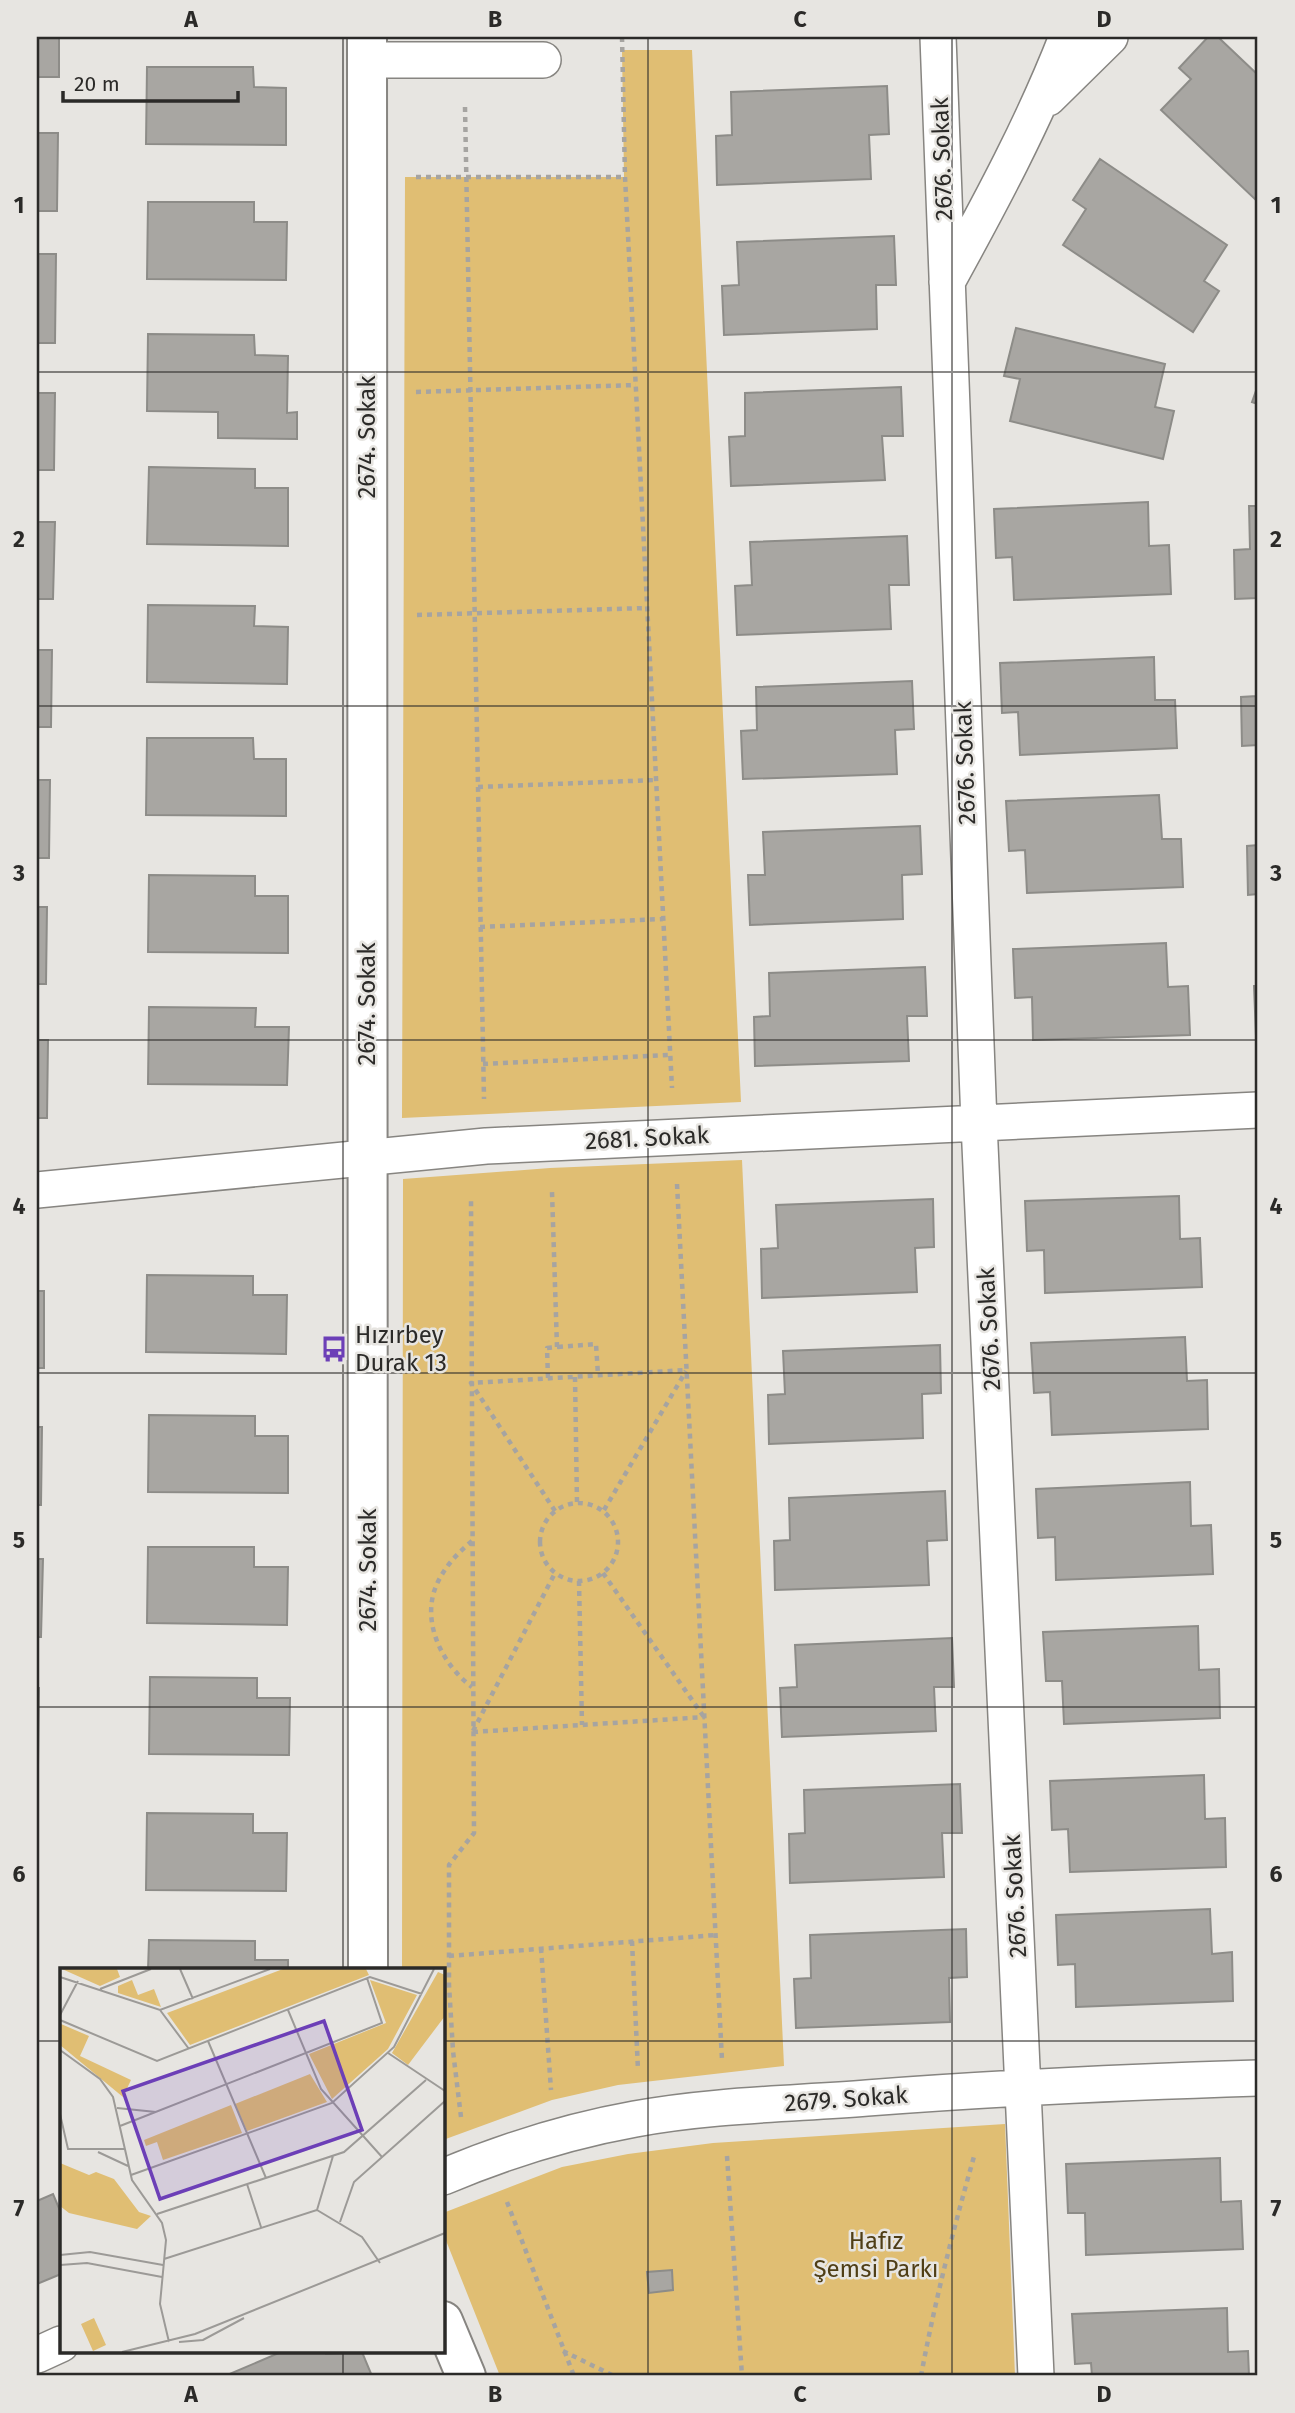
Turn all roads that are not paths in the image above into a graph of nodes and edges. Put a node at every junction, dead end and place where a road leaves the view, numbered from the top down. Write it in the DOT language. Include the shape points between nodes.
graph roads {
  1 [pos="937,37"];
  2 [pos="1067,37"];
  3 [pos="1110,37"];
  4 [pos="368,48"];
  5 [pos="543,60"];
  6 [pos="1037,110"];
  7 [pos="947,282"];
  8 [pos="1258,1110"];
  9 [pos="979,1123"];
  10 [pos="367,1156"];
  11 [pos="37,1189"];
  12 [pos="368,1968"];
  13 [pos="1258,2078"];
  14 [pos="1024,2087"];
  15 [pos="444,2178"];
  16 [pos="444,2323"];
  17 [pos="60,2344"];
  18 [pos="37,2355"];
  19 [pos="466,2376"];
  20 [pos="1036,2376"];
  1 -- 7 [label="lane, 2676. Sokak"];
  2 -- 6 [label="lane, 2676. Sokak"];
  3 -- 6 [label="lane, 2676. Sokak"];
  4 -- 5 [label="lane" via="465,60"];
  4 -- 10 [label="street, 2674. Sokak"];
  6 -- 7 [label="lane, 2676. Sokak"];
  7 -- 9 [label="lane, 2676. Sokak"];
  8 -- 9 [label="lane, 2681. Sokak"];
  9 -- 10 [label="lane, 2681. Sokak"];
  9 -- 14 [label="lane, 2676. Sokak"];
  10 -- 11 [label="lane, 2681. Sokak"];
  10 -- 12 [label="street, 2674. Sokak"];
  13 -- 14 [label="lane, 2679. Sokak"];
  14 -- 15 [label="lane, 2679. Sokak" via="638,2118 532,2143"];
  14 -- 20 [label="lane, 2676. Sokak"];
  16 -- 19 [label="street"];
  17 -- 18 [label="lane"];
}
